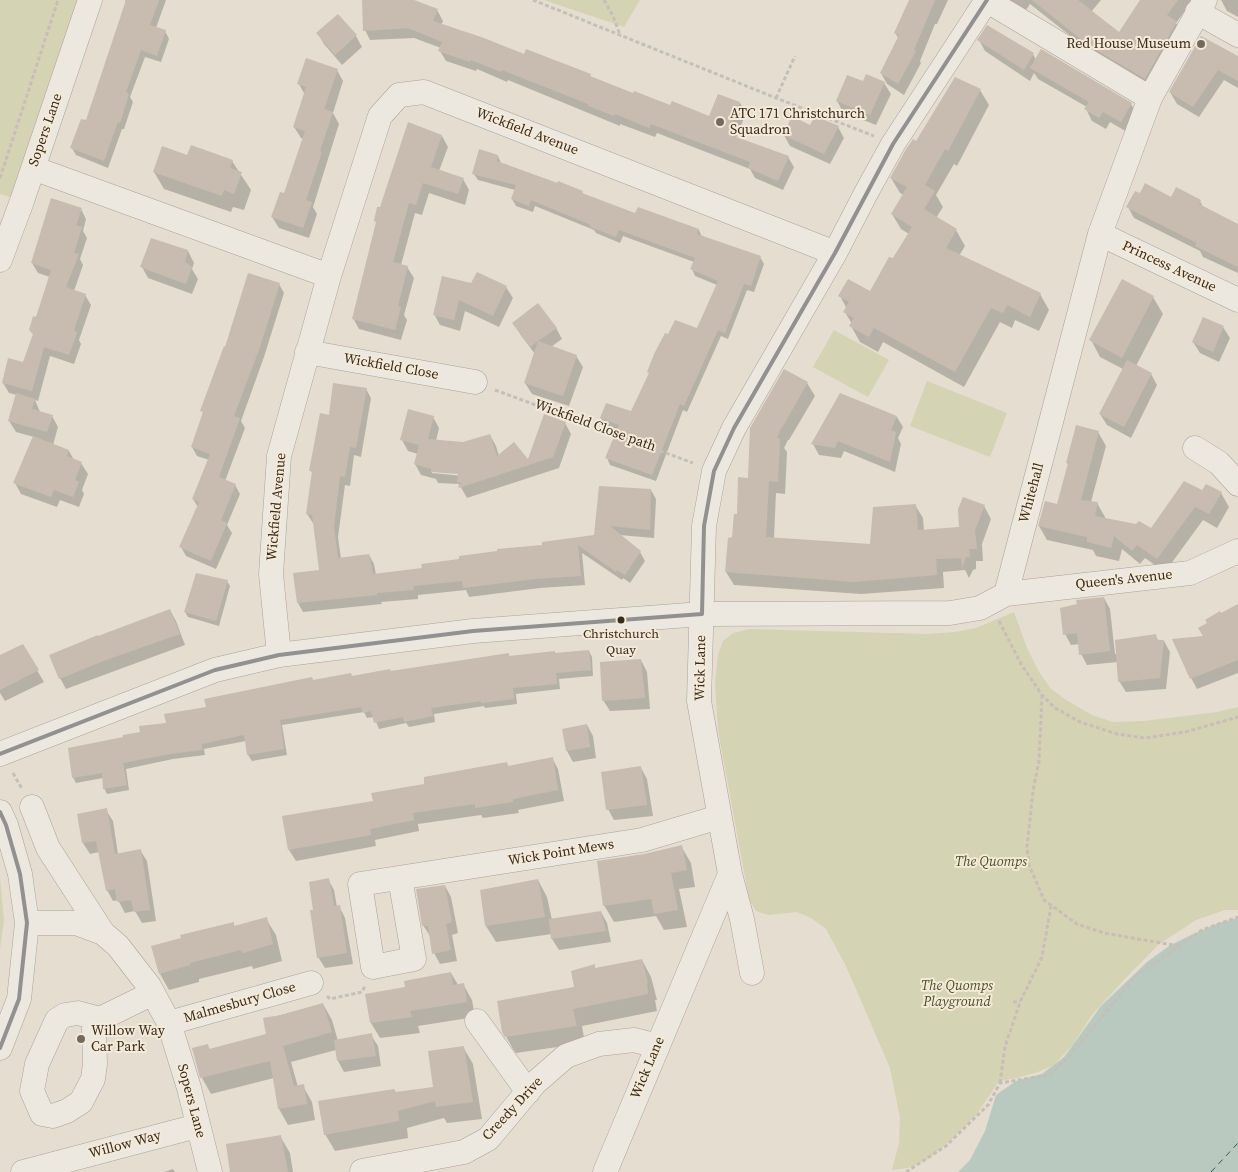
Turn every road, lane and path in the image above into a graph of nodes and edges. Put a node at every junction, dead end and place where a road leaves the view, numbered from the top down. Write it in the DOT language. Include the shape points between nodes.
graph roads {
  1 [pos="58,0"];
  2 [pos="90,0"];
  3 [pos="533,0"];
  4 [pos="604,0"];
  5 [pos="987,0"];
  6 [pos="1201,6"];
  7 [pos="620,35"];
  8 [pos="1238,35"];
  9 [pos="795,56"];
  10 [pos="776,98"];
  11 [pos="1150,98"];
  12 [pos="893,144"];
  13 [pos="33,168"];
  14 [pos="0,178"];
  15 [pos="1100,234"];
  16 [pos="836,253"];
  17 [pos="0,260"];
  18 [pos="329,276"];
  19 [pos="1238,300"];
  20 [pos="307,352"];
  21 [pos="476,382"];
  22 [pos="1195,448"];
  23 [pos="714,470"];
  24 [pos="1238,484"];
  25 [pos="1238,551"];
  26 [pos="998,598"];
  27 [pos="702,614"];
  28 [pos="279,655"];
  29 [pos="1042,695"];
  30 [pos="1238,717"];
  31 [pos="1,753"];
  32 [pos="32,808"];
  33 [pos="0,812"];
  34 [pos="719,817"];
  35 [pos="730,874"];
  36 [pos="400,878"];
  37 [pos="1051,906"];
  38 [pos="1238,917"];
  39 [pos="27,923"];
  40 [pos="103,933"];
  41 [pos="1179,946"];
  42 [pos="373,967"];
  43 [pos="752,973"];
  44 [pos="311,983"];
  45 [pos="153,993"];
  46 [pos="1013,1002"];
  47 [pos="1020,1002"];
  48 [pos="100,1019"];
  49 [pos="477,1021"];
  50 [pos="169,1022"];
  51 [pos="658,1046"];
  52 [pos="0,1048"];
  53 [pos="1000,1083"];
  54 [pos="528,1092"];
  55 [pos="198,1126"];
  56 [pos="94,1163"];
  57 [pos="391,1169"];
  58 [pos="362,1171"];
  59 [pos="23,1172"];
  60 [pos="210,1172"];
  61 [pos="605,1172"];
  62 [pos="906,1172"];
  1 -- 14 [label="path"];
  2 -- 13 [label="street, Sopers Lane"];
  3 -- 7 [label="path"];
  4 -- 7 [label="path"];
  5 -- 11 [label="street"];
  5 -- 12 [label="street, Wick Lane"];
  6 -- 8 [label="street"];
  6 -- 11 [label="street, Whitehall"];
  7 -- 10 [label="path"];
  9 -- 10 [label="path"];
  10 -- 12 [label="path"];
  11 -- 15 [label="street, Whitehall"];
  12 -- 16 [label="street, Wick Lane"];
  13 -- 17 [label="street, Sopers Lane"];
  13 -- 18 [label="street"];
  15 -- 19 [label="street, Princess Avenue"];
  15 -- 26 [label="street, Whitehall"];
  16 -- 18 [label="street, Wickfield Avenue" via="424,92 399,94 380,116"];
  16 -- 23 [label="street, Wick Lane" via="734,428"];
  18 -- 20 [label="street, Wickfield Avenue"];
  20 -- 21 [label="street, Wickfield Close"];
  20 -- 28 [label="street, Wickfield Avenue" via="279,456 271,574"];
  21 -- 23 [label="path, Wickfield Close path"];
  22 -- 24 [label="street" via="1219,463"];
  23 -- 27 [label="street, Wick Lane" via="704,526"];
  25 -- 26 [label="street, Queen's Avenue" via="1190,573"];
  26 -- 27 [label="street" via="980,608 950,613"];
  26 -- 29 [label="path" via="1005,635"];
  27 -- 28 [label="street" via="473,631"];
  27 -- 34 [label="street, Wick Lane" via="699,701"];
  28 -- 31 [label="street" via="215,670"];
  29 -- 30 [label="path" via="1055,708 1080,722 1135,737 1185,732"];
  29 -- 37 [label="path" via="1039,760 1026,847 1028,865 1044,900"];
  31 -- 32 [label="path"];
  32 -- 40 [label="street, Sopers Lane" via="48,848"];
  33 -- 39 [label="street" via="20,874"];
  34 -- 35 [label="street, Wick Lane"];
  34 -- 36 [label="street, Wick Point Mews" via="642,840"];
  35 -- 43 [label="street"];
  35 -- 51 [label="street, Wick Lane"];
  36 -- 42 [label="street" via="414,959"];
  36 -- 42 [label="street, Wick Point Mews" via="360,884"];
  37 -- 41 [label="path" via="1077,924 1104,933"];
  37 -- 47 [label="path" via="1042,957"];
  38 -- 41 [label="path" via="1202,930"];
  39 -- 40 [label="street, Sopers Lane" via="76,923"];
  39 -- 52 [label="street" via="19,999"];
  40 -- 45 [label="street, Sopers Lane" via="131,961"];
  41 -- 53 [label="path" via="1135,977 1068,1058 1049,1075"];
  42 -- 44 [label="path" via="362,992 330,999"];
  44 -- 50 [label="street, Malmesbury Close"];
  45 -- 48 [label="street"];
  45 -- 50 [label="street, Sopers Lane"];
  46 -- 47 [label="path"];
  47 -- 53 [label="path" via="1005,1046"];
  49 -- 54 [label="street"];
  50 -- 55 [label="street, Sopers Lane"];
  51 -- 54 [label="street, Creedy Drive" via="634,1040 599,1044 566,1056"];
  51 -- 61 [label="street, Wick Lane"];
  53 -- 62 [label="path" via="988,1105 946,1146"];
  54 -- 57 [label="street, Creedy Drive" via="488,1139 464,1152"];
  55 -- 56 [label="street, Willow Way"];
  55 -- 60 [label="street, Sopers Lane"];
  56 -- 59 [label="street, Willow Way"];
  57 -- 58 [label="street, Creedy Drive"];
}
